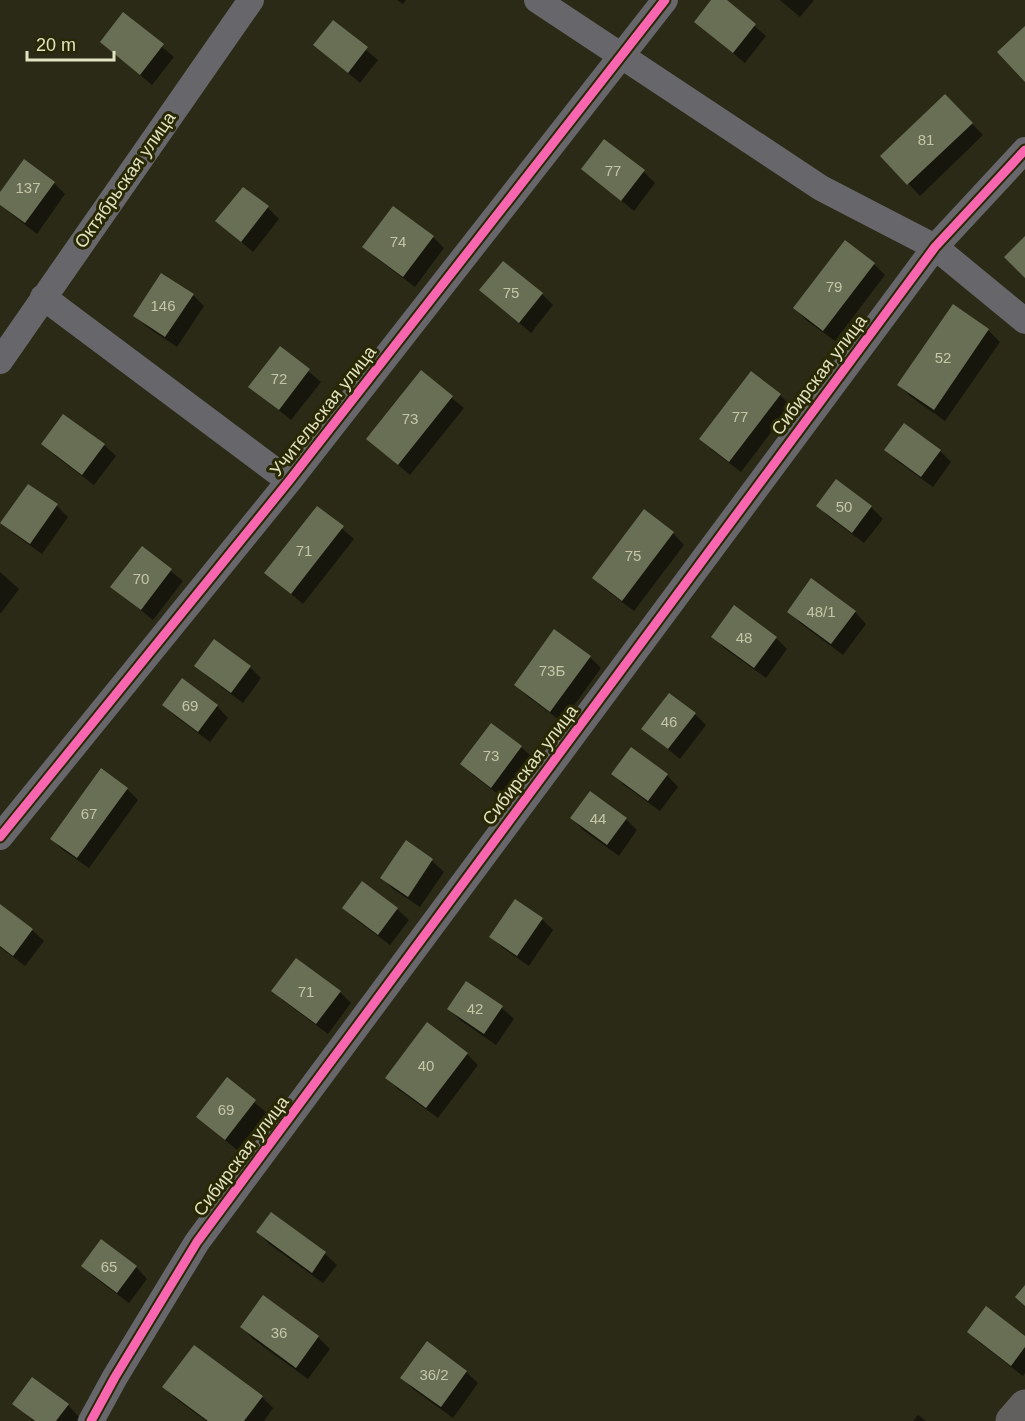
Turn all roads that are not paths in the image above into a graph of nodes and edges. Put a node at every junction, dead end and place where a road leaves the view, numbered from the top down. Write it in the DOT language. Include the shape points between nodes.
graph roads {
  1 [pos="251,0"];
  2 [pos="537,0"];
  3 [pos="665,0"];
  4 [pos="620,56"];
  5 [pos="1025,150"];
  6 [pos="935,247"];
  7 [pos="43,297"];
  8 [pos="1025,321"];
  9 [pos="0,361"];
  10 [pos="288,481"];
  11 [pos="0,837"];
  12 [pos="1025,1406"];
  13 [pos="91,1421"];
  14 [pos="1012,1421"];
  1 -- 7 [label="street, Октябрьская улица"];
  2 -- 4 [label="street"];
  3 -- 4 [label="street, Учительская улица"];
  4 -- 6 [label="street" via="821,188"];
  4 -- 10 [label="street, Учительская улица"];
  5 -- 6 [label="street, Сибирская улица"];
  6 -- 8 [label="street"];
  6 -- 13 [label="street, Сибирская улица" via="197,1242"];
  7 -- 9 [label="street, Октябрьская улица"];
  7 -- 10 [label="street"];
  10 -- 11 [label="street, Учительская улица"];
  12 -- 14 [label="main road"];
}
